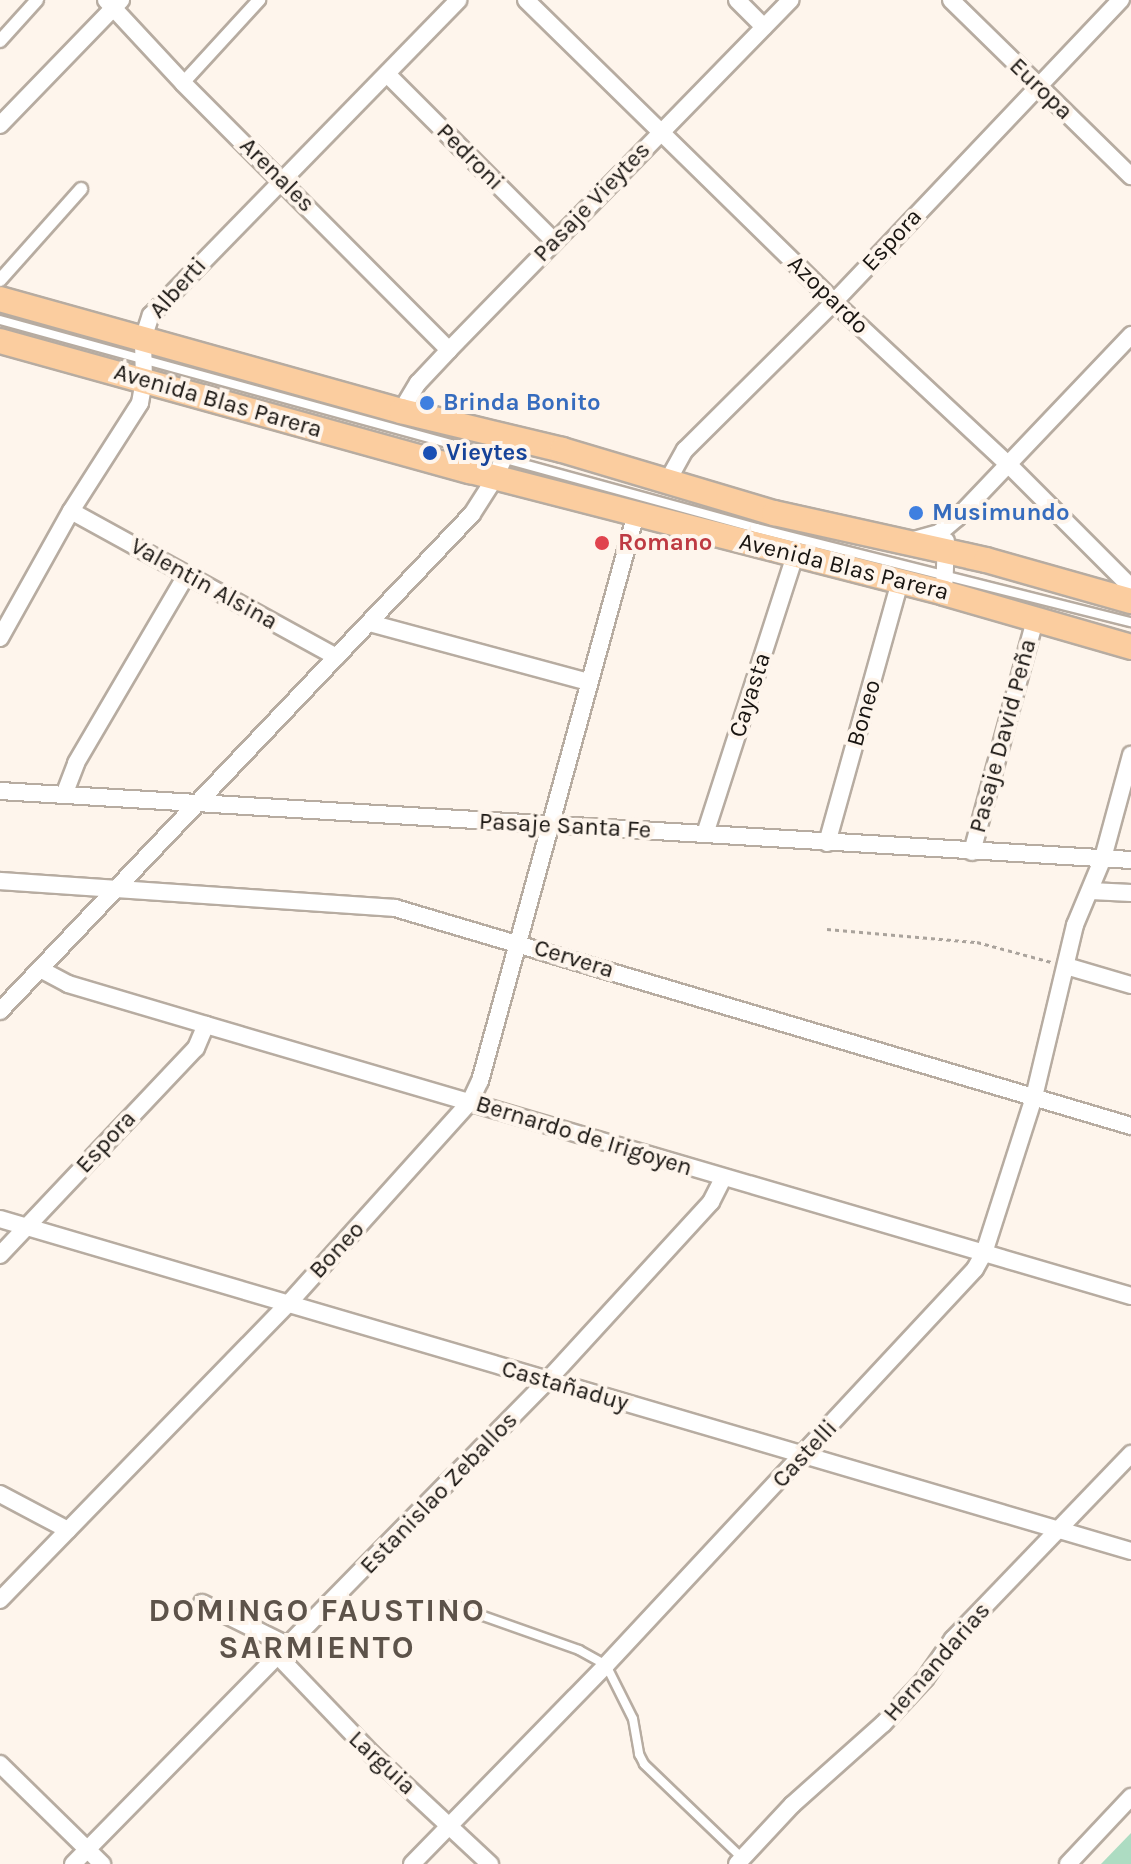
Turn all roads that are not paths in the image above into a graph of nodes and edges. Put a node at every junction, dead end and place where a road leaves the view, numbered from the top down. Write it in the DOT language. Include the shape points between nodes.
graph roads {
  1 [pos="37,0"];
  2 [pos="259,0"];
  3 [pos="458,0"];
  4 [pos="526,0"];
  5 [pos="737,0"];
  6 [pos="790,0"];
  7 [pos="951,0"];
  8 [pos="1121,0"];
  9 [pos="114,3"];
  10 [pos="764,27"];
  11 [pos="0,41"];
  12 [pos="387,74"];
  13 [pos="183,83"];
  14 [pos="1038,86"];
  15 [pos="0,125"];
  16 [pos="661,131"];
  17 [pos="1131,176"];
  18 [pos="281,179"];
  19 [pos="81,189"];
  20 [pos="554,241"];
  21 [pos="0,280"];
  22 [pos="0,299"];
  23 [pos="834,302"];
  24 [pos="0,320"];
  25 [pos="1131,335"];
  26 [pos="0,341"];
  27 [pos="449,350"];
  28 [pos="144,359"];
  29 [pos="401,411"];
  30 [pos="504,458"];
  31 [pos="1008,464"];
  32 [pos="667,482"];
  33 [pos="71,511"];
  34 [pos="636,514"];
  35 [pos="957,518"];
  36 [pos="910,541"];
  37 [pos="795,555"];
  38 [pos="944,572"];
  39 [pos="187,574"];
  40 [pos="900,582"];
  41 [pos="1131,587"];
  42 [pos="1131,601"];
  43 [pos="1035,620"];
  44 [pos="1131,622"];
  45 [pos="370,623"];
  46 [pos="0,638"];
  47 [pos="1131,647"];
  48 [pos="337,657"];
  49 [pos="588,682"];
  50 [pos="1131,755"];
  51 [pos="0,791"];
  52 [pos="64,795"];
  53 [pos="193,805"];
  54 [pos="548,826"];
  55 [pos="705,834"];
  56 [pos="827,843"];
  57 [pos="972,852"];
  58 [pos="1103,858"];
  59 [pos="1131,860"];
  60 [pos="0,881"];
  61 [pos="117,887"];
  62 [pos="1091,891"];
  63 [pos="1131,893"];
  64 [pos="515,942"];
  65 [pos="1066,966"];
  66 [pos="40,969"];
  67 [pos="1131,985"];
  68 [pos="0,1011"];
  69 [pos="206,1025"];
  70 [pos="1034,1097"];
  71 [pos="470,1102"];
  72 [pos="1131,1126"];
  73 [pos="723,1178"];
  74 [pos="0,1219"];
  75 [pos="27,1226"];
  76 [pos="984,1253"];
  77 [pos="0,1255"];
  78 [pos="1131,1296"];
  79 [pos="288,1304"];
  80 [pos="547,1381"];
  81 [pos="804,1454"];
  82 [pos="1131,1454"];
  83 [pos="0,1494"];
  84 [pos="68,1530"];
  85 [pos="1060,1531"];
  86 [pos="1131,1551"];
  87 [pos="0,1600"];
  88 [pos="202,1603"];
  89 [pos="452,1605"];
  90 [pos="284,1652"];
  91 [pos="606,1665"];
  92 [pos="1,1767"];
  93 [pos="1131,1797"];
  94 [pos="450,1826"];
  95 [pos="87,1850"];
  96 [pos="739,1861"];
  97 [pos="73,1864"];
  98 [pos="102,1864"];
  99 [pos="412,1864"];
  100 [pos="490,1864"];
  101 [pos="1068,1864"];
  1 -- 11 [label="street"];
  2 -- 13 [label="street"];
  3 -- 12 [label="street, Alberti"];
  4 -- 16 [label="street, Azopardo"];
  5 -- 10 [label="street"];
  6 -- 10 [label="street, Pasaje Vieytes"];
  7 -- 14 [label="street, Europa"];
  8 -- 14 [label="street, Espora"];
  9 -- 13 [label="street, Arenales"];
  9 -- 15 [label="street"];
  10 -- 16 [label="street, Pasaje Vieytes"];
  12 -- 18 [label="street, Alberti"];
  12 -- 20 [label="street, Pedroni"];
  13 -- 18 [label="street, Arenales"];
  14 -- 17 [label="street, Europa"];
  14 -- 23 [label="street, Espora"];
  16 -- 20 [label="street, Pasaje Vieytes"];
  16 -- 23 [label="street, Azopardo"];
  18 -- 27 [label="street, Arenales"];
  18 -- 28 [label="street, Alberti" via="151,315"];
  19 -- 21 [label="street"];
  20 -- 27 [label="street, Pasaje Vieytes"];
  22 -- 28 [label="main road, Avenida Blas Parera"];
  23 -- 31 [label="street, Azopardo"];
  23 -- 32 [label="street, Espora" via="685,450"];
  24 -- 28 [label="lane"];
  25 -- 31 [label="street"];
  26 -- 28 [label="main road, Avenida Blas Parera"];
  27 -- 29 [label="street, Pasaje Vieytes"];
  28 -- 29 [label="main road, Avenida Blas Parera"];
  28 -- 30 [label="main road, Avenida Blas Parera"];
  28 -- 33 [label="street, Alberti" via="140,403"];
  29 -- 30 [label="main road, Avenida Blas Parera"];
  30 -- 32 [label="main road, Avenida Blas Parera"];
  30 -- 34 [label="main road, Avenida Blas Parera"];
  30 -- 38 [label="lane" via="741,524"];
  30 -- 45 [label="street" via="472,514"];
  31 -- 35 [label="street"];
  31 -- 41 [label="street, Azopardo"];
  32 -- 36 [label="main road, Avenida Blas Parera" via="803,520"];
  33 -- 39 [label="street, Valentin Alsina"];
  33 -- 46 [label="street, Alberti"];
  34 -- 37 [label="main road, Avenida Blas Parera"];
  34 -- 49 [label="street"];
  35 -- 36 [label="street" via="929,538"];
  35 -- 38 [label="street"];
  36 -- 38 [label="main road, Avenida Blas Parera"];
  37 -- 40 [label="main road, Avenida Blas Parera"];
  37 -- 55 [label="street, Cayasta"];
  38 -- 40 [label="main road, Avenida Blas Parera"];
  38 -- 42 [label="main road, Avenida Blas Parera"];
  38 -- 43 [label="main road, Avenida Blas Parera"];
  38 -- 44 [label="lane"];
  39 -- 48 [label="street, Valentin Alsina"];
  39 -- 52 [label="street" via="76,763"];
  40 -- 56 [label="street, Boneo"];
  43 -- 47 [label="main road, Avenida Blas Parera"];
  43 -- 57 [label="street, Pasaje David Peña"];
  45 -- 48 [label="street"];
  45 -- 49 [label="street"];
  48 -- 53 [label="street"];
  49 -- 54 [label="street"];
  50 -- 58 [label="street"];
  51 -- 52 [label="street, Pasaje Santa Fe"];
  52 -- 53 [label="street, Pasaje Santa Fe"];
  53 -- 54 [label="street, Pasaje Santa Fe"];
  53 -- 61 [label="street"];
  54 -- 55 [label="street, Pasaje Santa Fe"];
  54 -- 64 [label="street, Boneo"];
  55 -- 56 [label="street, Pasaje Santa Fe"];
  56 -- 57 [label="street, Pasaje Santa Fe"];
  57 -- 58 [label="street, Pasaje Santa Fe"];
  58 -- 59 [label="street, Pasaje Santa Fe"];
  58 -- 62 [label="street"];
  60 -- 61 [label="street, Cervera"];
  61 -- 64 [label="street, Cervera" via="383,907"];
  61 -- 66 [label="street"];
  62 -- 63 [label="street"];
  62 -- 65 [label="street" via="1075,925"];
  64 -- 70 [label="street, Cervera"];
  64 -- 71 [label="street, Boneo"];
  65 -- 67 [label="street"];
  65 -- 70 [label="street, Castelli"];
  66 -- 68 [label="street"];
  66 -- 69 [label="street, Bernardo de Irigoyen" via="68,984"];
  69 -- 71 [label="street, Bernardo de Irigoyen"];
  69 -- 75 [label="street, Espora" via="196,1048"];
  70 -- 72 [label="street, Cervera"];
  70 -- 76 [label="street, Castelli"];
  71 -- 73 [label="street, Bernardo de Irigoyen"];
  71 -- 79 [label="street, Boneo"];
  73 -- 76 [label="street, Bernardo de Irigoyen"];
  73 -- 80 [label="street, Estanislao Zeballos" via="711,1202"];
  74 -- 75 [label="street, Castañaduy"];
  75 -- 77 [label="street, Espora"];
  75 -- 79 [label="street, Castañaduy"];
  76 -- 78 [label="street, Bernardo de Irigoyen"];
  76 -- 81 [label="street, Castelli" via="949,1300"];
  79 -- 80 [label="street, Castañaduy"];
  79 -- 84 [label="street, Boneo"];
  80 -- 81 [label="street, Castañaduy"];
  80 -- 90 [label="street, Estanislao Zeballos"];
  81 -- 85 [label="street, Castañaduy"];
  81 -- 91 [label="street, Castelli"];
  82 -- 85 [label="street, Hernandarias"];
  83 -- 84 [label="street"];
  84 -- 87 [label="street, Boneo"];
  85 -- 86 [label="street, Castañaduy"];
  85 -- 96 [label="street, Hernandarias" via="953,1639 883,1724 792,1805"];
  88 -- 90 [label="street, Larguia"];
  89 -- 91 [label="lane" via="579,1650"];
  90 -- 94 [label="street, Larguia" via="373,1755"];
  90 -- 95 [label="street, Estanislao Zeballos"];
  91 -- 94 [label="street, Castelli"];
  91 -- 96 [label="lane" via="633,1719 644,1764"];
  92 -- 95 [label="street"];
  93 -- 101 [label="street"];
  94 -- 99 [label="street, Castelli"];
  94 -- 100 [label="street, Larguia"];
  95 -- 97 [label="street, Estanislao Zeballos"];
  95 -- 98 [label="street"];
}
